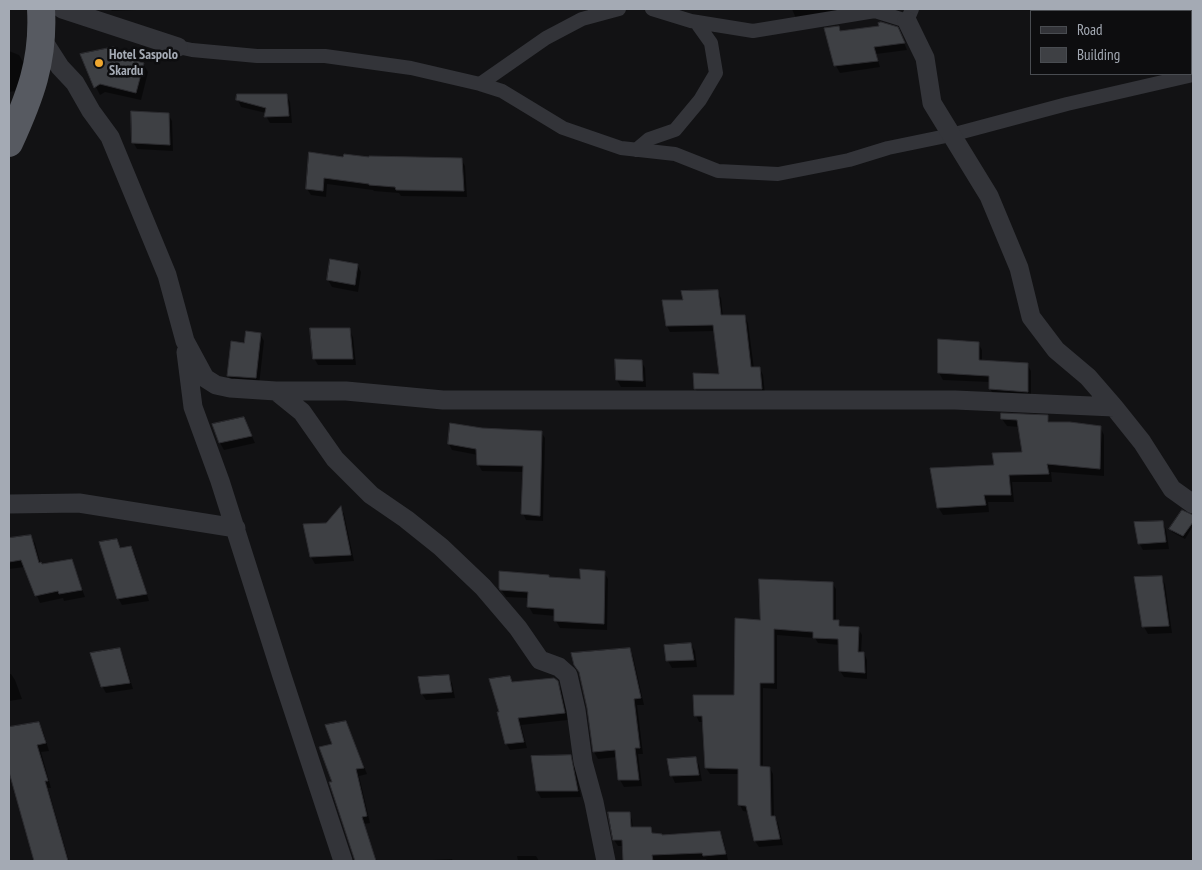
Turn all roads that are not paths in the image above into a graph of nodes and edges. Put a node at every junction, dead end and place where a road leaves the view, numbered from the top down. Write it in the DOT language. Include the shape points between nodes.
graph roads {
  1 [pos="41,9"];
  2 [pos="62,9"];
  3 [pos="619,9"];
  4 [pos="652,9"];
  5 [pos="910,15"];
  6 [pos="696,22"];
  7 [pos="42,40"];
  8 [pos="178,47"];
  9 [pos="1193,75"];
  10 [pos="480,84"];
  11 [pos="952,134"];
  12 [pos="9,143"];
  13 [pos="636,150"];
  14 [pos="185,341"];
  15 [pos="276,391"];
  16 [pos="1114,407"];
  17 [pos="9,504"];
  18 [pos="1193,504"];
  19 [pos="236,528"];
  20 [pos="343,861"];
  21 [pos="606,861"];
  1 -- 7 [label="highway"];
  2 -- 8 [label="street"];
  3 -- 10 [label="street" via="582,19 546,38"];
  4 -- 6 [label="street"];
  5 -- 6 [label="street" via="875,11 753,31"];
  5 -- 11 [label="street" via="925,58 932,103"];
  6 -- 13 [label="street" via="711,43 716,73 700,100 675,130 649,139"];
  7 -- 12 [label="highway" via="27,102"];
  7 -- 14 [label="street" via="60,67 75,82 110,137 167,276"];
  8 -- 10 [label="street" via="257,56 325,56 411,68"];
  9 -- 11 [label="street"];
  10 -- 13 [label="street" via="502,91 563,128"];
  11 -- 13 [label="street" via="778,174 718,171 675,154"];
  11 -- 16 [label="street" via="988,196 1018,268 1031,317 1056,350 1088,377"];
  14 -- 15 [label="street" via="205,378 216,385"];
  14 -- 19 [label="street" via="193,407"];
  15 -- 16 [label="street" via="346,391 443,400 955,400"];
  15 -- 21 [label="street" via="302,412 335,459 371,495 441,547 483,587 540,660 568,675 583,762"];
  16 -- 18 [label="street" via="1142,442 1172,489"];
  17 -- 19 [label="street" via="79,503"];
  19 -- 20 [label="street"];
}
